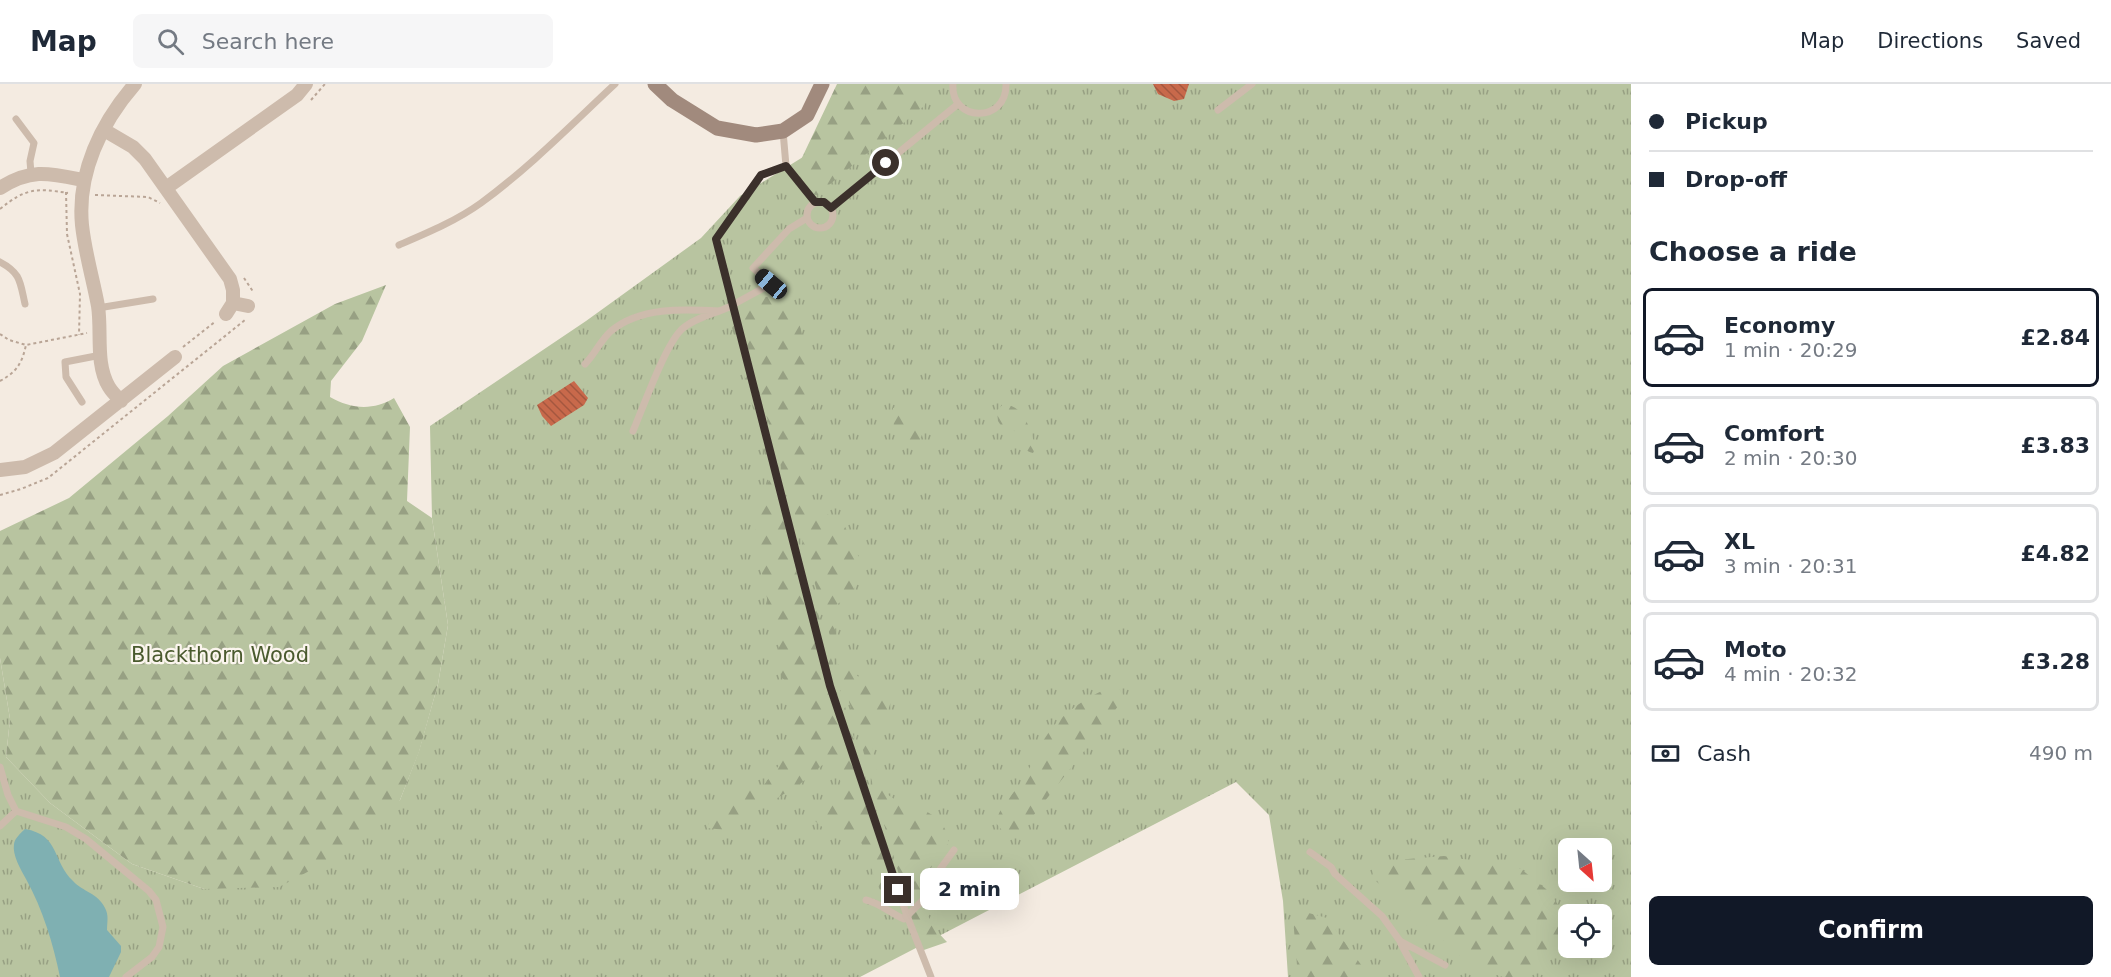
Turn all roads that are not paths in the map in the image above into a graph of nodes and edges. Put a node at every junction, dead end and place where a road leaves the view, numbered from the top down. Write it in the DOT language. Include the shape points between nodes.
graph roads {
  1 [pos="135,84"];
  2 [pos="306,84"];
  3 [pos="615,84"];
  4 [pos="654,84"];
  5 [pos="822,84"];
  6 [pos="953,84"];
  7 [pos="1006,84"];
  8 [pos="1252,84"];
  9 [pos="958,104"];
  10 [pos="1218,110"];
  11 [pos="16,119"];
  12 [pos="104,130"];
  13 [pos="783,131"];
  14 [pos="786,166"];
  15 [pos="32,173"];
  16 [pos="83,180"];
  17 [pos="0,188"];
  18 [pos="166,188"];
  19 [pos="815,202"];
  20 [pos="831,208"];
  21 [pos="807,218"];
  22 [pos="399,245"];
  23 [pos="0,262"];
  24 [pos="153,299"];
  25 [pos="736,303"];
  26 [pos="25,304"];
  27 [pos="729,307"];
  28 [pos="98,308"];
  29 [pos="251,309"];
  30 [pos="721,311"];
  31 [pos="101,355"];
  32 [pos="175,357"];
  33 [pos="585,364"];
  34 [pos="121,401"];
  35 [pos="82,402"];
  36 [pos="633,431"];
  37 [pos="0,470"];
  38 [pos="0,767"];
  39 [pos="16,811"];
  40 [pos="0,826"];
  41 [pos="954,850"];
  42 [pos="1310,852"];
  43 [pos="866,900"];
  44 [pos="1400,941"];
  45 [pos="1445,965"];
  46 [pos="126,977"];
  47 [pos="931,977"];
  48 [pos="1419,977"];
  1 -- 12 [label="street"];
  2 -- 18 [label="street" via="297,95"];
  3 -- 22 [label="lane" via="528,165 480,203"];
  4 -- 13 [label="street" via="717,128 756,135"];
  5 -- 13 [label="street" via="807,115"];
  6 -- 9 [label="lane"];
  7 -- 9 [label="lane" via="1001,102 988,112 972,113"];
  8 -- 10 [label="lane"];
  9 -- 20 [label="lane"];
  11 -- 15 [label="lane" via="34,143"];
  12 -- 16 [label="street"];
  12 -- 18 [label="street" via="139,152"];
  13 -- 14 [label="lane"];
  14 -- 19 [label="lane"];
  14 -- 47 [label="lane" via="761,175 716,239 830,686"];
  15 -- 16 [label="street"];
  15 -- 17 [label="street"];
  16 -- 28 [label="street" via="82,225"];
  18 -- 29 [label="street" via="230,279 233,290 229,309"];
  19 -- 20 [label="lane" via="824,202"];
  19 -- 21 [label="lane" via="808,209"];
  20 -- 21 [label="lane" via="832,221 825,227 812,225"];
  21 -- 25 [label="lane" via="789,229 753,268 771,284"];
  23 -- 26 [label="lane" via="19,277"];
  24 -- 28 [label="lane"];
  27 -- 30 [label="lane"];
  28 -- 31 [label="street"];
  30 -- 33 [label="lane" via="657,312 637,317 613,330"];
  30 -- 36 [label="lane" via="681,329"];
  31 -- 34 [label="street" via="103,372"];
  31 -- 35 [label="lane" via="65,363 66,377"];
  32 -- 34 [label="street"];
  34 -- 37 [label="street" via="41,461"];
  38 -- 39 [label="lane"];
  39 -- 40 [label="lane"];
  39 -- 46 [label="lane" via="66,827 86,839 156,900 164,927 159,947"];
  41 -- 43 [label="lane" via="926,897 904,919"];
  42 -- 44 [label="lane" via="1382,916"];
  44 -- 45 [label="lane"];
  44 -- 48 [label="lane"];
}
